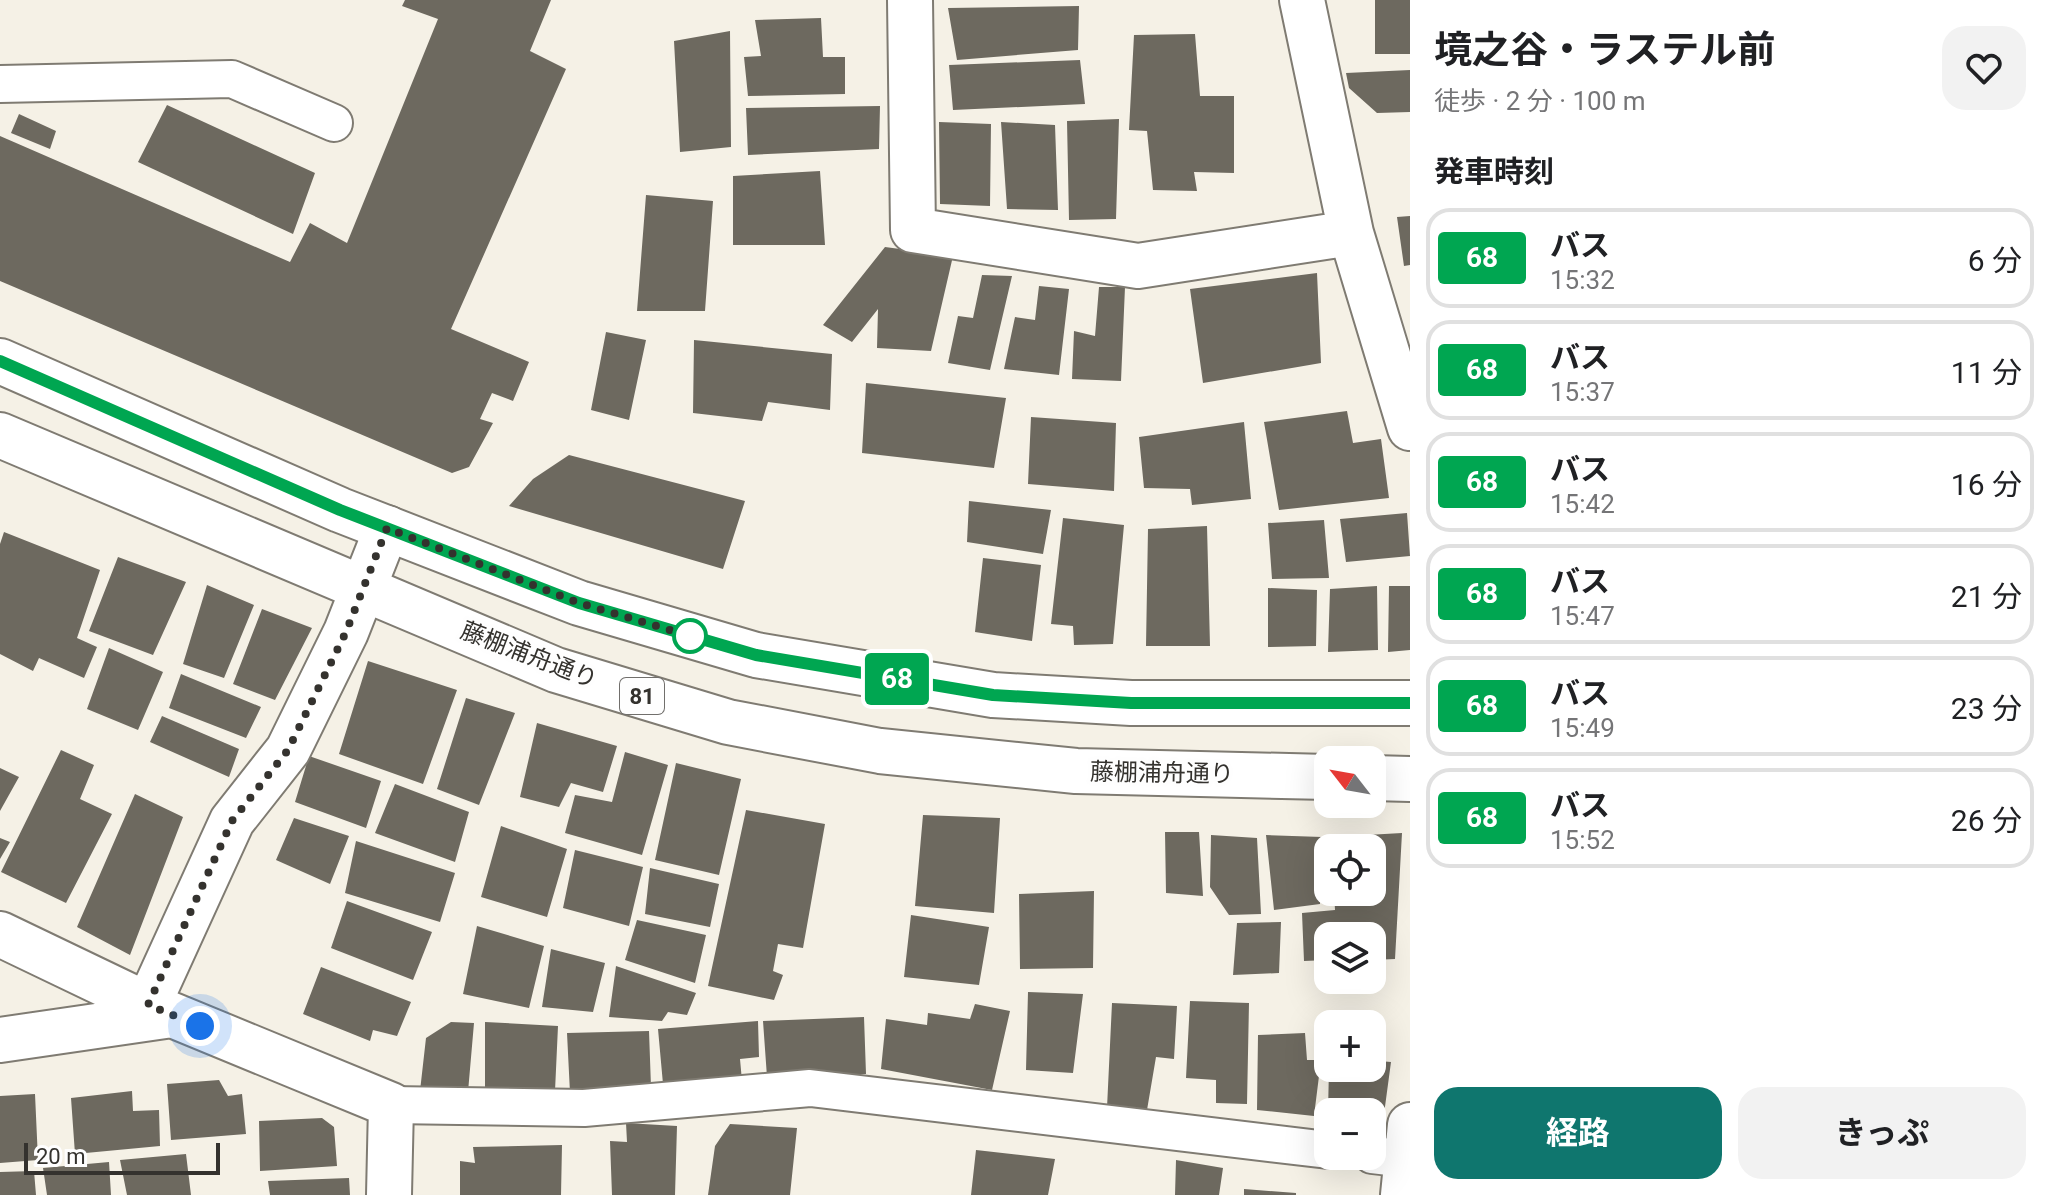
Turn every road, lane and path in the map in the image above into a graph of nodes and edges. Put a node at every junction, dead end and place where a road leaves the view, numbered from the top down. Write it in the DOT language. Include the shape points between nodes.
graph roads {
  1 [pos="910,0"];
  2 [pos="1302,0"];
  3 [pos="0,84"];
  4 [pos="334,123"];
  5 [pos="1351,233"];
  6 [pos="0,361"];
  7 [pos="1410,428"];
  8 [pos="0,435"];
  9 [pos="387,528"];
  10 [pos="363,588"];
  11 [pos="1410,703"];
  12 [pos="1314,777"];
  13 [pos="1386,778"];
  14 [pos="1410,779"];
  15 [pos="0,934"];
  16 [pos="160,1010"];
  17 [pos="0,1040"];
  18 [pos="391,1105"];
  19 [pos="1314,1148"];
  20 [pos="389,1195"];
  1 -- 5 [label="main road" via="913,230 1138,266"];
  2 -- 5 [label="main road"];
  3 -- 4 [label="lane" via="232,79"];
  5 -- 7 [label="main road"];
  6 -- 9 [label="main road"];
  8 -- 10 [label="main road, 藤棚浦舟通り / 81"];
  9 -- 10 [label="main road"];
  9 -- 11 [label="main road" via="579,603 756,655 993,695 1131,703"];
  10 -- 12 [label="main road, 藤棚浦舟通り / 81" via="556,670 728,722 880,751 1076,771"];
  10 -- 16 [label="main road" via="288,750 232,821"];
  13 -- 14 [label="main road"];
  15 -- 16 [label="main road"];
  16 -- 17 [label="main road"];
  16 -- 18 [label="main road"];
  18 -- 19 [label="lane" via="584,1108 810,1088"];
  18 -- 20 [label="main road"];
}
